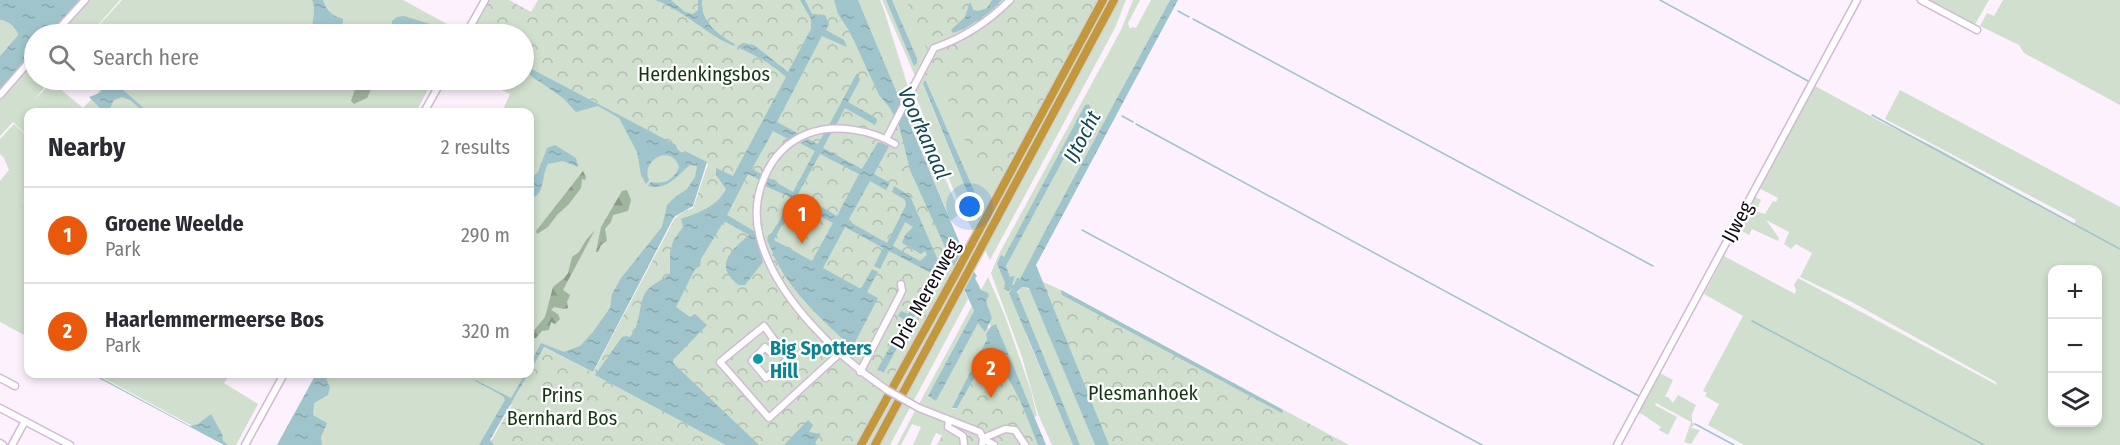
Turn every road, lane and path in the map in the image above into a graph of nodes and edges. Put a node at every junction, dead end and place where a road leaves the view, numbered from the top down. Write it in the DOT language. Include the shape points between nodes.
graph roads {
  1 [pos="85,0"];
  2 [pos="485,0"];
  3 [pos="1010,0"];
  4 [pos="1103,0"];
  5 [pos="1114,0"];
  6 [pos="1857,0"];
  7 [pos="1921,0"];
  8 [pos="63,24"];
  9 [pos="472,24"];
  10 [pos="1977,30"];
  11 [pos="24,67"];
  12 [pos="436,90"];
  13 [pos="0,95"];
  14 [pos="426,108"];
  15 [pos="886,138"];
  16 [pos="896,144"];
  17 [pos="901,284"];
  18 [pos="770,352"];
  19 [pos="840,353"];
  20 [pos="861,372"];
  21 [pos="0,378"];
  22 [pos="282,378"];
  23 [pos="15,386"];
  24 [pos="0,408"];
  25 [pos="25,421"];
  26 [pos="949,421"];
  27 [pos="983,442"];
  28 [pos="15,444"];
  29 [pos="70,445"];
  30 [pos="245,445"];
  31 [pos="861,445"];
  32 [pos="875,445"];
  33 [pos="964,445"];
  34 [pos="994,445"];
  35 [pos="1024,445"];
  36 [pos="1617,445"];
  1 -- 8 [label="street"];
  2 -- 9 [label="street"];
  3 -- 15 [label="street" via="985,24 935,48"];
  4 -- 31 [label="highway, Drie Merenweg"];
  5 -- 32 [label="highway, Drie Merenweg"];
  6 -- 36 [label="street, IJweg"];
  7 -- 10 [label="street"];
  11 -- 13 [label="street"];
  12 -- 14 [label="street"];
  15 -- 16 [label="street"];
  15 -- 19 [label="street" via="835,129 806,134 777,157 760,188 757,225 766,255 783,289"];
  17 -- 20 [label="street" via="902,291"];
  18 -- 19 [label="street" via="765,347 752,361 766,378 788,359 764,326 720,362 769,418"];
  19 -- 20 [label="street"];
  20 -- 26 [label="street, bridge" via="919,408"];
  21 -- 23 [label="street"];
  22 -- 30 [label="street"];
  24 -- 25 [label="street"];
  25 -- 28 [label="street"];
  25 -- 29 [label="street"];
  26 -- 27 [label="street" via="980,432"];
  26 -- 33 [label="street" via="948,427 963,436"];
  27 -- 34 [label="street"];
  27 -- 35 [label="street" via="1010,428"];
}
